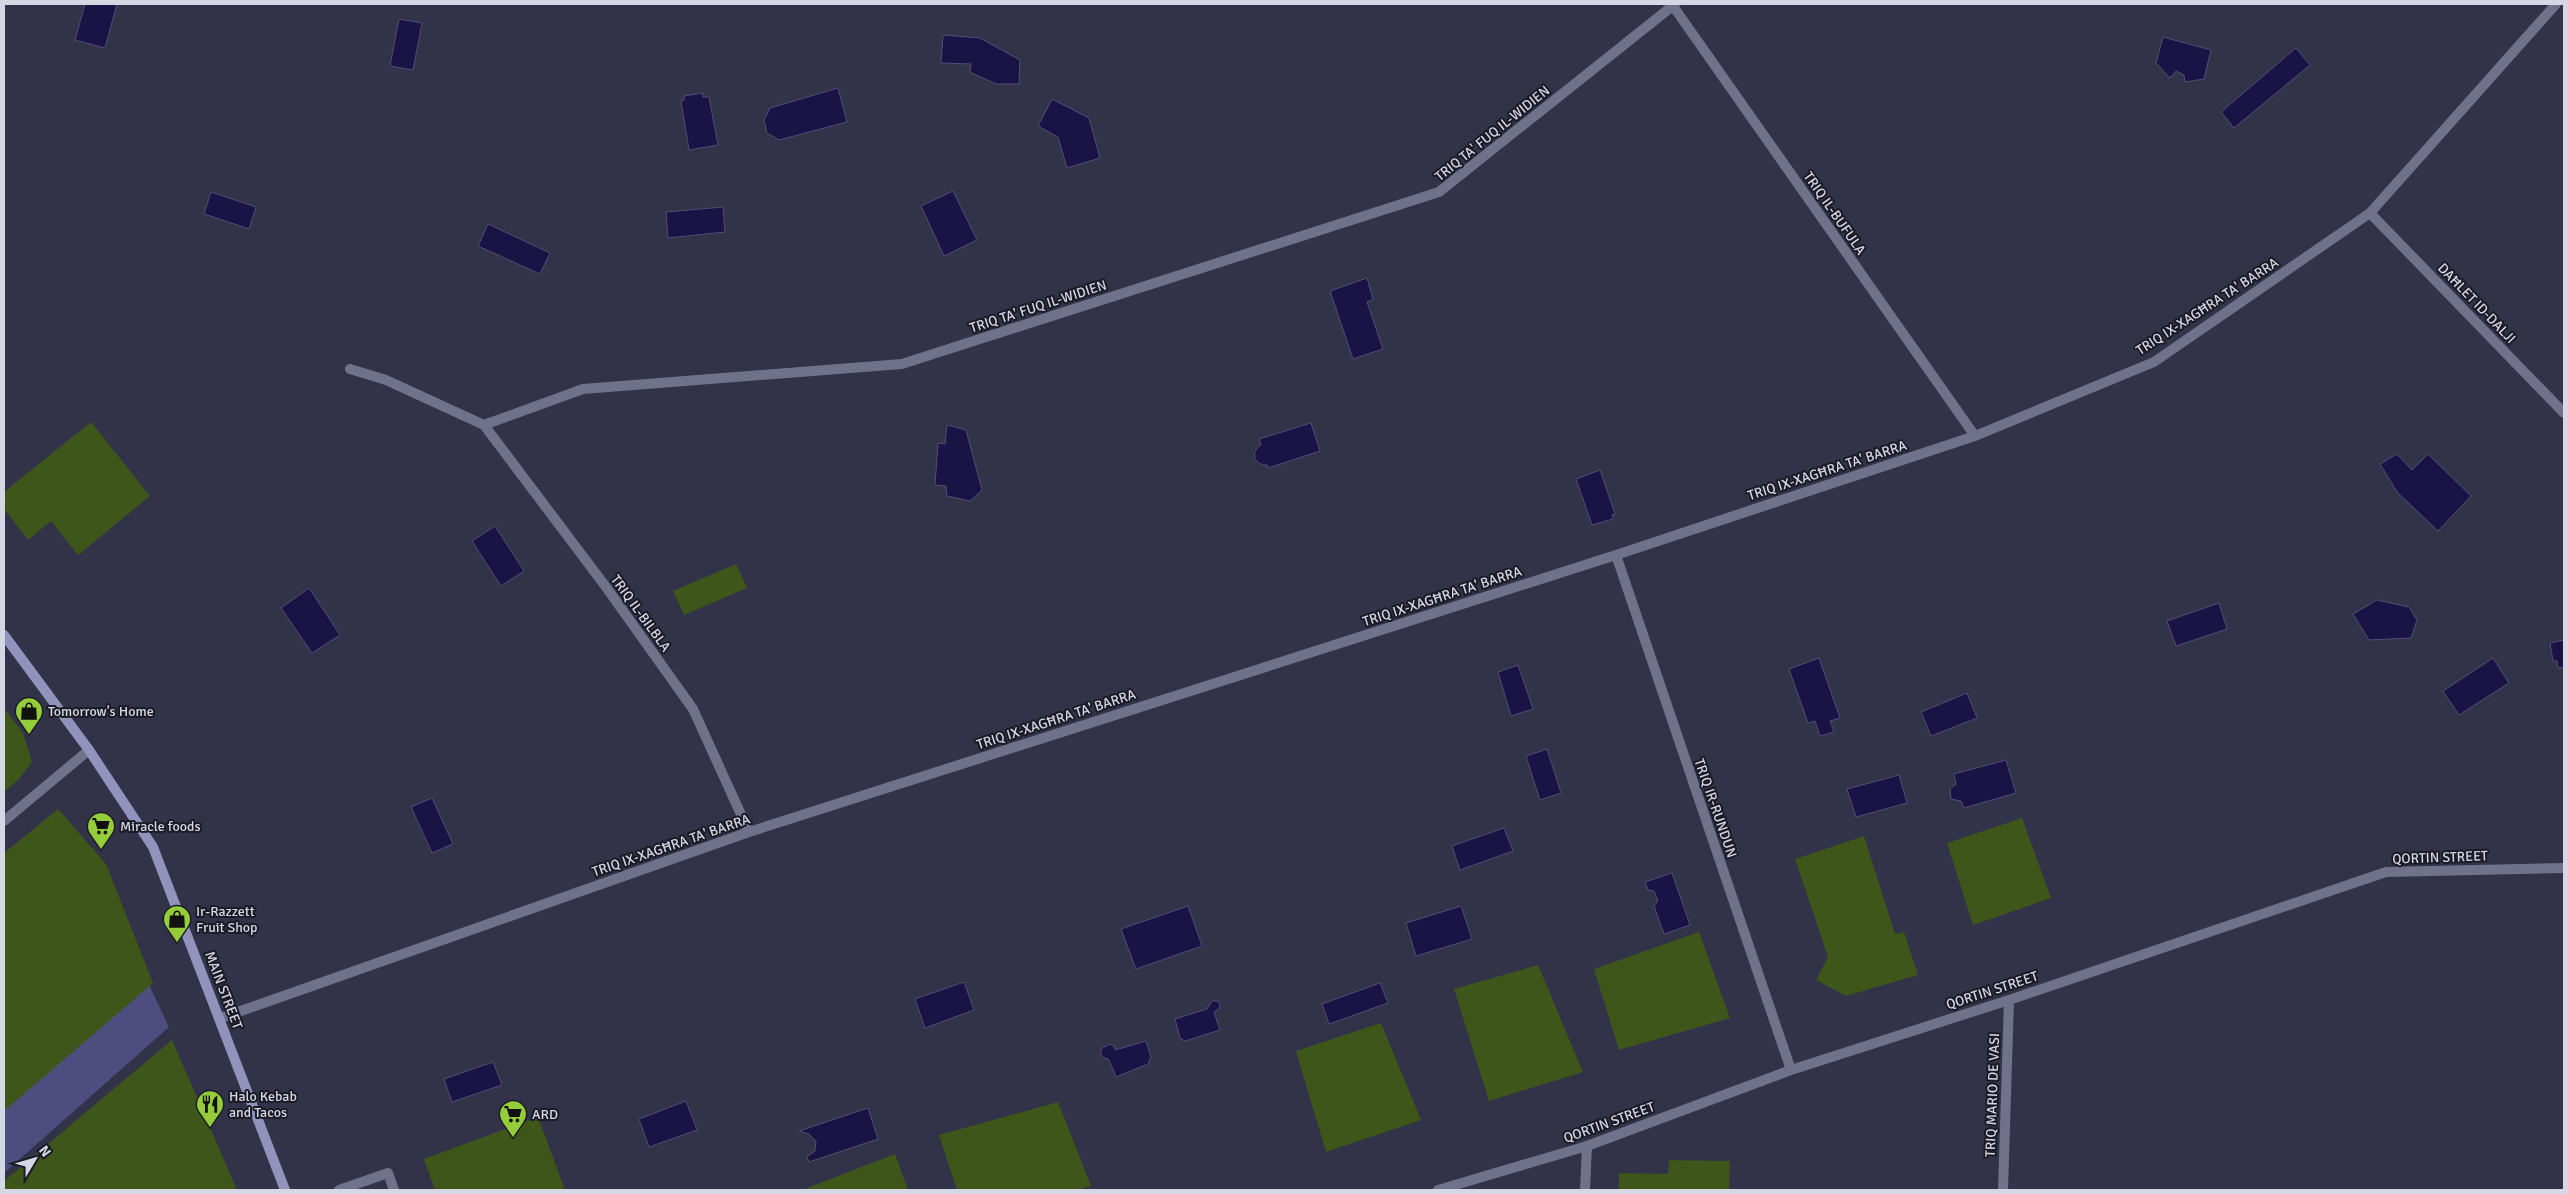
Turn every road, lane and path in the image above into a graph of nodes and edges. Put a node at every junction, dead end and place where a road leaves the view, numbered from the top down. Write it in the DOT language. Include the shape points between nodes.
graph roads {
  1 [pos="2556,4"];
  2 [pos="1674,5"];
  3 [pos="2370,213"];
  4 [pos="350,369"];
  5 [pos="2564,413"];
  6 [pos="484,425"];
  7 [pos="1975,436"];
  8 [pos="1616,555"];
  9 [pos="4,635"];
  10 [pos="89,750"];
  11 [pos="4,821"];
  12 [pos="749,832"];
  13 [pos="2564,868"];
  14 [pos="2009,1000"];
  15 [pos="221,1018"];
  16 [pos="1791,1070"];
  17 [pos="1587,1146"];
  18 [pos="286,1190"];
  19 [pos="339,1190"];
  20 [pos="394,1190"];
  21 [pos="1438,1190"];
  22 [pos="1585,1190"];
  23 [pos="2003,1190"];
  1 -- 3 [label="street, TRIQ IX-XAGĦRA TA' BARRA"];
  2 -- 6 [label="street, TRIQ TA' FUQ IL-WIDIEN" via="1439,192 902,364 583,389"];
  2 -- 7 [label="street, TRIQ IL-BUFULA"];
  3 -- 5 [label="street, DAĦLET ID-DALJI"];
  3 -- 7 [label="street, TRIQ IX-XAGĦRA TA' BARRA" via="2154,362"];
  4 -- 6 [label="street" via="386,380"];
  6 -- 12 [label="street, TRIQ IL-BILBLA" via="693,709"];
  7 -- 8 [label="street, TRIQ IX-XAGĦRA TA' BARRA"];
  8 -- 12 [label="street, TRIQ IX-XAGĦRA TA' BARRA"];
  8 -- 16 [label="street, TRIQ IR-RUNDUN"];
  9 -- 10 [label="main road, MAIN STREET"];
  10 -- 11 [label="street"];
  10 -- 15 [label="main road, MAIN STREET" via="154,847"];
  12 -- 15 [label="street, TRIQ IX-XAGĦRA TA' BARRA"];
  13 -- 14 [label="street, QORTIN STREET" via="2386,872"];
  14 -- 16 [label="street, QORTIN STREET"];
  14 -- 23 [label="street, TRIQ MARIO DE VASI"];
  15 -- 18 [label="main road, MAIN STREET"];
  16 -- 17 [label="street, QORTIN STREET"];
  17 -- 21 [label="street, QORTIN STREET"];
  17 -- 22 [label="street"];
  19 -- 20 [label="street" via="388,1173"];
}
